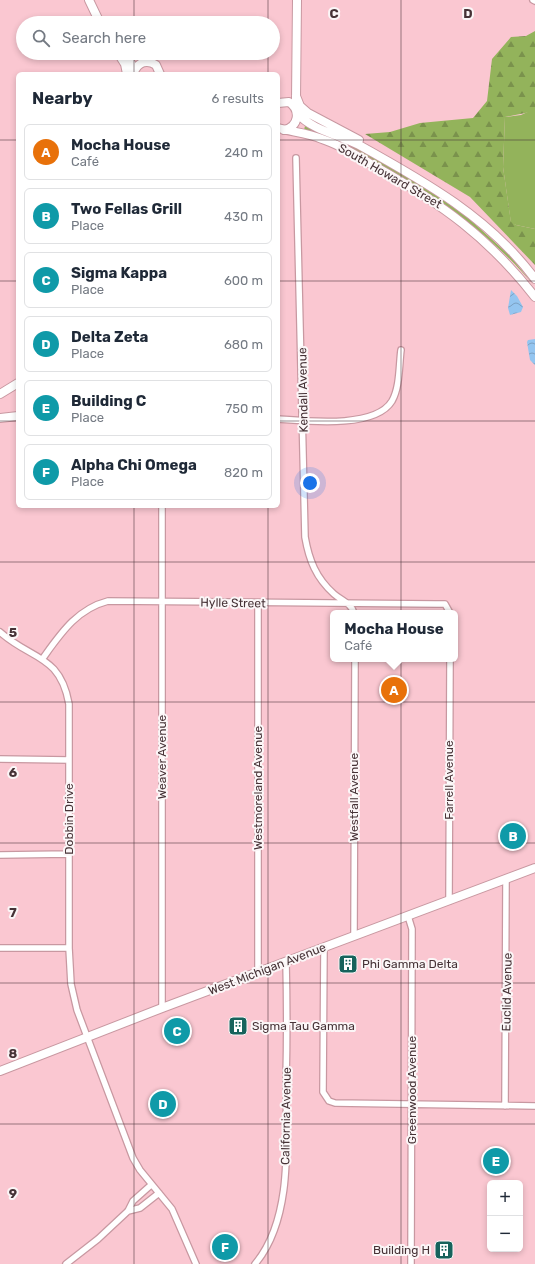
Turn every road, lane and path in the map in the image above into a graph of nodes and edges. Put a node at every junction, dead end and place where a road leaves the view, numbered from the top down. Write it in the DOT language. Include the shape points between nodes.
graph roads {
  1 [pos="89,0"];
  2 [pos="297,0"];
  3 [pos="97,16"];
  4 [pos="122,60"];
  5 [pos="128,60"];
  6 [pos="131,72"];
  7 [pos="132,72"];
  8 [pos="133,72"];
  9 [pos="161,72"];
  10 [pos="296,96"];
  11 [pos="280,102"];
  12 [pos="296,111"];
  13 [pos="280,129"];
  14 [pos="296,158"];
  15 [pos="406,171"];
  16 [pos="535,279"];
  17 [pos="535,297"];
  18 [pos="401,350"];
  19 [pos="16,384"];
  20 [pos="0,394"];
  21 [pos="16,416"];
  22 [pos="0,418"];
  23 [pos="280,419"];
  24 [pos="303,421"];
  25 [pos="162,508"];
  26 [pos="162,601"];
  27 [pos="258,603"];
  28 [pos="350,604"];
  29 [pos="353,610"];
  30 [pos="449,610"];
  31 [pos="0,632"];
  32 [pos="43,658"];
  33 [pos="355,662"];
  34 [pos="450,662"];
  35 [pos="0,759"];
  36 [pos="69,760"];
  37 [pos="69,854"];
  38 [pos="0,855"];
  39 [pos="535,868"];
  40 [pos="506,879"];
  41 [pos="449,901"];
  42 [pos="408,916"];
  43 [pos="354,936"];
  44 [pos="324,947"];
  45 [pos="0,948"];
  46 [pos="68,948"];
  47 [pos="286,962"];
  48 [pos="258,972"];
  49 [pos="162,1008"];
  50 [pos="87,1037"];
  51 [pos="0,1071"];
  52 [pos="412,1106"];
  53 [pos="505,1106"];
  54 [pos="535,1106"];
  55 [pos="151,1185"];
  56 [pos="159,1193"];
  57 [pos="128,1211"];
  58 [pos="66,1264"];
  59 [pos="196,1264"];
  60 [pos="255,1264"];
  61 [pos="411,1264"];
  1 -- 3 [label="street"];
  2 -- 10 [label="street"];
  4 -- 6 [label="street"];
  5 -- 7 [label="street"];
  8 -- 9 [label="street" via="143,62 152,62"];
  10 -- 12 [label="street"];
  10 -- 15 [label="street" via="300,106 308,113 341,129"];
  11 -- 12 [label="street, South Howard Street" via="289,102"];
  12 -- 13 [label="street" via="295,123"];
  12 -- 15 [label="street, South Howard Street" via="310,125 352,142"];
  13 -- 17 [label="street, South Howard Street" via="323,139 342,148 445,209 474,231"];
  14 -- 24 [label="street, Kendall Avenue"];
  15 -- 16 [label="street, South Howard Street" via="457,203 480,222 509,249"];
  18 -- 24 [label="street" via="394,394 388,405 378,414 353,420"];
  19 -- 20 [label="street"];
  21 -- 22 [label="street"];
  23 -- 24 [label="street"];
  24 -- 28 [label="street, Kendall Avenue" via="305,537 310,562 328,588"];
  25 -- 26 [label="street, Weaver Avenue"];
  26 -- 27 [label="street, Hylle Street"];
  26 -- 32 [label="street, Hylle Street" via="108,601 91,606 65,627"];
  26 -- 49 [label="street, Weaver Avenue"];
  27 -- 28 [label="street, Hylle Street"];
  27 -- 48 [label="street, Westmoreland Avenue"];
  28 -- 29 [label="street"];
  28 -- 30 [label="street, Hylle Street" via="436,604 447,606"];
  31 -- 32 [label="street, Dobbin Drive"];
  32 -- 36 [label="street, Dobbin Drive" via="56,671 66,688 69,704"];
  33 -- 43 [label="street, Westfall Avenue"];
  34 -- 41 [label="street, Farrell Avenue"];
  35 -- 36 [label="street"];
  36 -- 37 [label="street, Dobbin Drive"];
  37 -- 38 [label="street"];
  37 -- 46 [label="street, Dobbin Drive"];
  39 -- 40 [label="street, West Michigan Avenue"];
  40 -- 41 [label="street, West Michigan Avenue"];
  40 -- 53 [label="street, Euclid Avenue"];
  41 -- 42 [label="street, West Michigan Avenue"];
  42 -- 43 [label="street, West Michigan Avenue"];
  42 -- 52 [label="street, Greenwood Avenue" via="412,929"];
  43 -- 44 [label="street, West Michigan Avenue"];
  44 -- 47 [label="street, West Michigan Avenue"];
  44 -- 52 [label="street" via="323,1092 329,1101 335,1103"];
  45 -- 46 [label="street"];
  46 -- 50 [label="street, Dobbin Drive" via="73,997"];
  47 -- 48 [label="street, West Michigan Avenue"];
  47 -- 60 [label="street, California Avenue" via="284,1187 272,1236"];
  48 -- 49 [label="street, West Michigan Avenue"];
  49 -- 50 [label="street, West Michigan Avenue"];
  50 -- 51 [label="street, West Michigan Avenue"];
  50 -- 55 [label="street, Dobbin Drive" via="133,1158"];
  52 -- 53 [label="street"];
  52 -- 61 [label="street, Greenwood Avenue"];
  53 -- 54 [label="street"];
  55 -- 56 [label="street, Dobbin Drive"];
  55 -- 57 [label="street" via="133,1201"];
  56 -- 57 [label="street" via="140,1208"];
  56 -- 59 [label="street, Dobbin Drive" via="178,1221"];
  57 -- 58 [label="street"];
}
